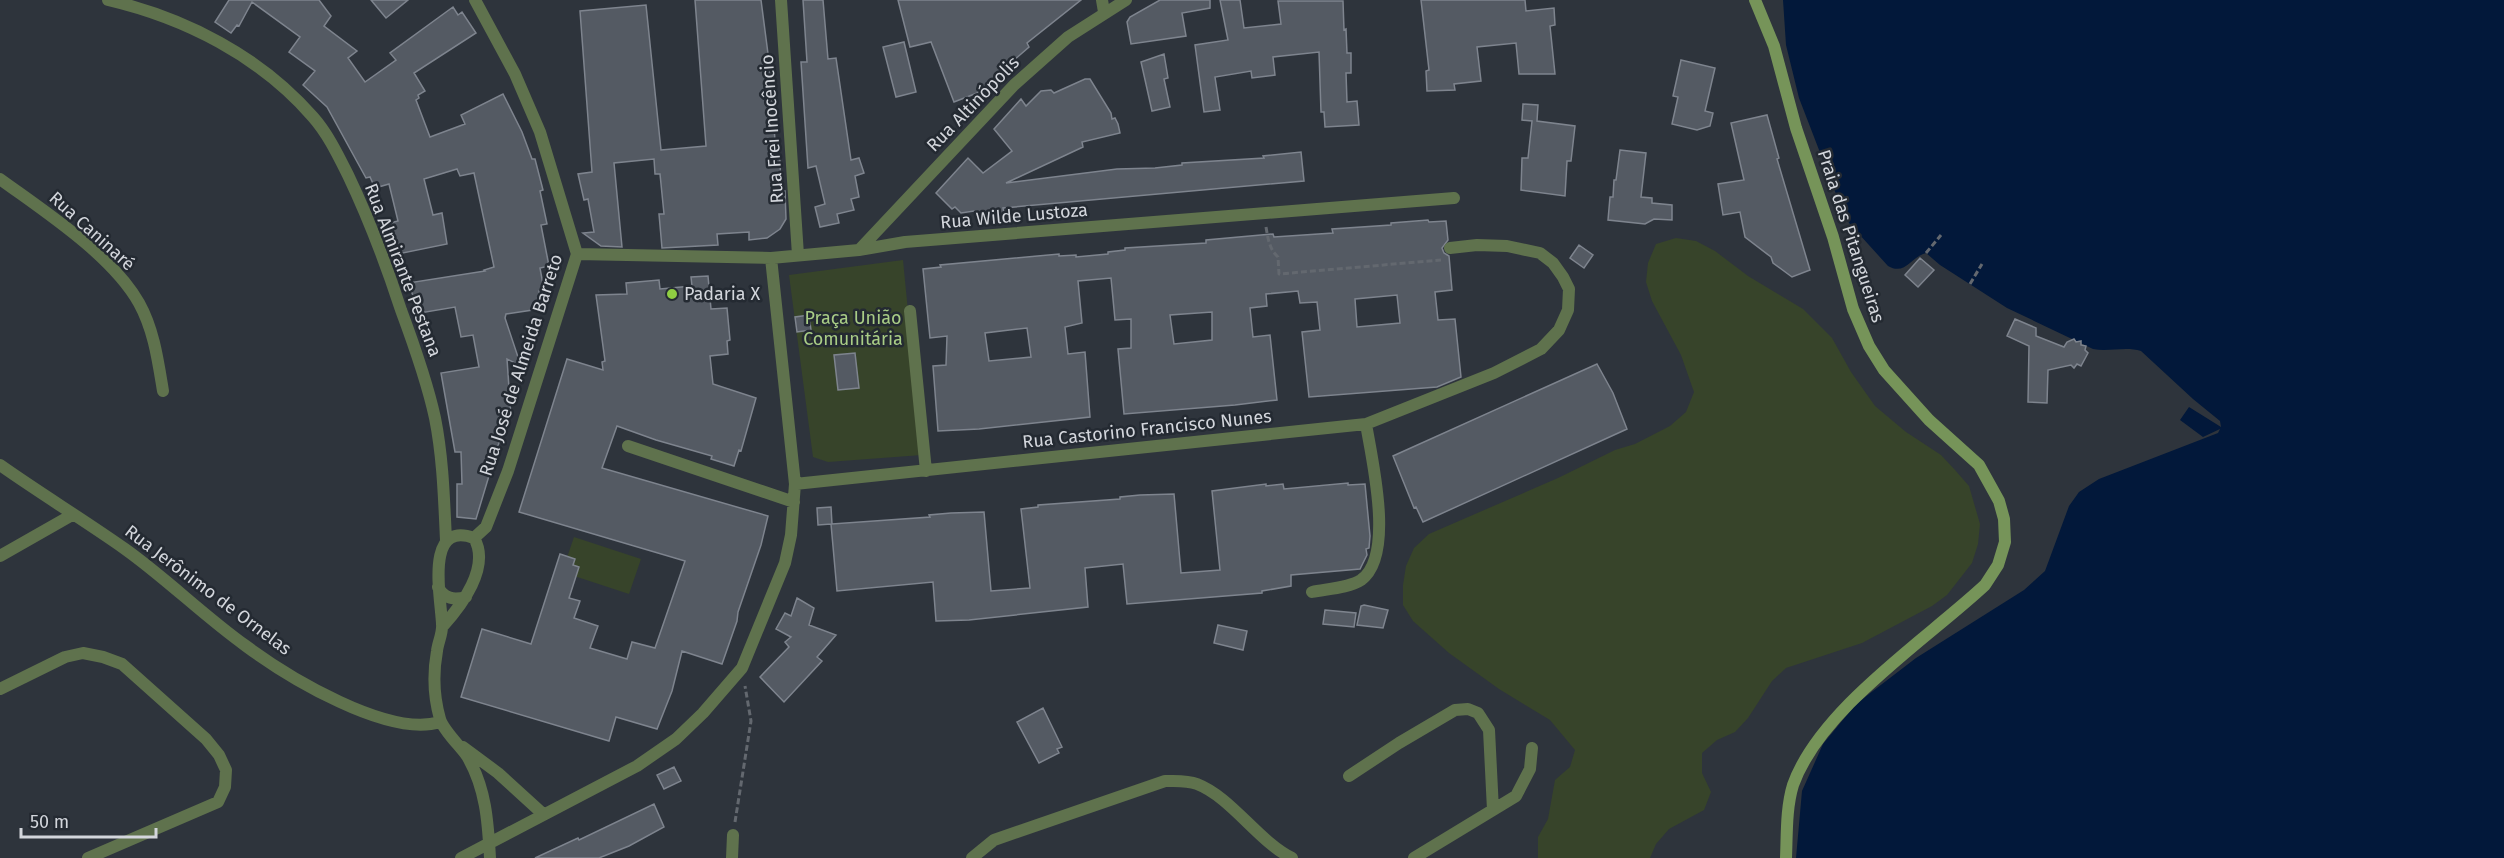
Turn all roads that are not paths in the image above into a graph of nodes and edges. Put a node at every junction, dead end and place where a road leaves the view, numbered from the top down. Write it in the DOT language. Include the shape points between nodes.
graph roads {
  1 [pos="108,0"];
  2 [pos="475,0"];
  3 [pos="781,0"];
  4 [pos="1126,0"];
  5 [pos="1755,0"];
  6 [pos="1103,6"];
  7 [pos="0,179"];
  8 [pos="1454,198"];
  9 [pos="1450,248"];
  10 [pos="859,250"];
  11 [pos="577,254"];
  12 [pos="798,255"];
  13 [pos="771,258"];
  14 [pos="910,312"];
  15 [pos="163,391"];
  16 [pos="1366,424"];
  17 [pos="628,446"];
  18 [pos="0,465"];
  19 [pos="926,471"];
  20 [pos="795,484"];
  21 [pos="794,502"];
  22 [pos="72,515"];
  23 [pos="474,538"];
  24 [pos="446,540"];
  25 [pos="0,556"];
  26 [pos="438,587"];
  27 [pos="1312,592"];
  28 [pos="466,597"];
  29 [pos="443,626"];
  30 [pos="0,689"];
  31 [pos="440,722"];
  32 [pos="459,744"];
  33 [pos="1532,748"];
  34 [pos="1349,776"];
  35 [pos="1493,810"];
  36 [pos="543,814"];
  37 [pos="733,835"];
  38 [pos="489,843"];
  39 [pos="88,858"];
  40 [pos="461,858"];
  41 [pos="490,858"];
  42 [pos="732,858"];
  43 [pos="972,858"];
  44 [pos="1292,858"];
  45 [pos="1414,858"];
  46 [pos="1786,858"];
  1 -- 24 [label="street, Rua Almirante Pestana" via="144,9 218,40 274,78 314,118 335,148 372,227 423,375 441,452"];
  2 -- 11 [label="street, Rua José de Almeida Barreto" via="515,74 540,132"];
  3 -- 12 [label="street, Rua Frei Inocêncio"];
  4 -- 6 [label="street, Rua Altinópolis"];
  5 -- 46 [label="main road, Praia das Pitangueiras" via="1774,45 1853,309 1869,346 1884,370 1922,412 1979,465 1999,501 2005,542 1998,565 1985,585 1856,696 1823,734 1793,787"];
  6 -- 10 [label="street, Rua Altinópolis" via="1014,85"];
  7 -- 15 [label="street, Rua Caninaré" via="63,225 125,284 148,325"];
  8 -- 10 [label="street, Rua Wilde Lustoza" via="905,242"];
  9 -- 16 [label="street, Rua Castorino Francisco Nunes" via="1507,246 1540,253 1553,263 1569,290 1568,310 1559,330 1541,349 1494,373"];
  10 -- 12 [label="street, Rua Wilde Lustoza"];
  11 -- 13 [label="street, Rua Wilde Lustoza"];
  11 -- 23 [label="street, Rua José de Almeida Barreto" via="508,471 486,527"];
  12 -- 13 [label="street, Rua Wilde Lustoza"];
  13 -- 20 [label="street"];
  14 -- 19 [label="street"];
  16 -- 19 [label="street, Rua Castorino Francisco Nunes"];
  16 -- 27 [label="street" via="1380,514 1376,559 1359,582"];
  17 -- 21 [label="street"];
  18 -- 22 [label="street, Rua Jerônimo de Ornelas"];
  19 -- 20 [label="street, Rua Castorino Francisco Nunes"];
  20 -- 21 [label="street"];
  21 -- 36 [label="street" via="785,563 742,668 676,739 637,766"];
  22 -- 25 [label="street"];
  22 -- 31 [label="street, Rua Jerônimo de Ornelas" via="124,549 245,646 316,689 389,721 417,726"];
  23 -- 24 [label="street" via="458,535"];
  23 -- 28 [label="street" via="478,549 476,570"];
  24 -- 26 [label="street, Rua Almirante Pestana"];
  26 -- 28 [label="street" via="447,597"];
  26 -- 29 [label="street"];
  28 -- 29 [label="street"];
  29 -- 31 [label="street" via="434,671"];
  30 -- 39 [label="street" via="65,657 83,653 103,657 122,664 219,755 226,770 225,787 218,802"];
  31 -- 32 [label="street"];
  32 -- 36 [label="street"];
  32 -- 38 [label="street" via="482,791"];
  33 -- 35 [label="street" via="1530,769 1516,796"];
  34 -- 35 [label="street" via="1455,710 1468,709 1478,713 1489,730"];
  35 -- 45 [label="street"];
  36 -- 38 [label="street"];
  37 -- 42 [label="street"];
  38 -- 40 [label="street"];
  38 -- 41 [label="street"];
  43 -- 44 [label="street" via="994,840 1165,781 1196,783 1210,790 1276,850"];
}
